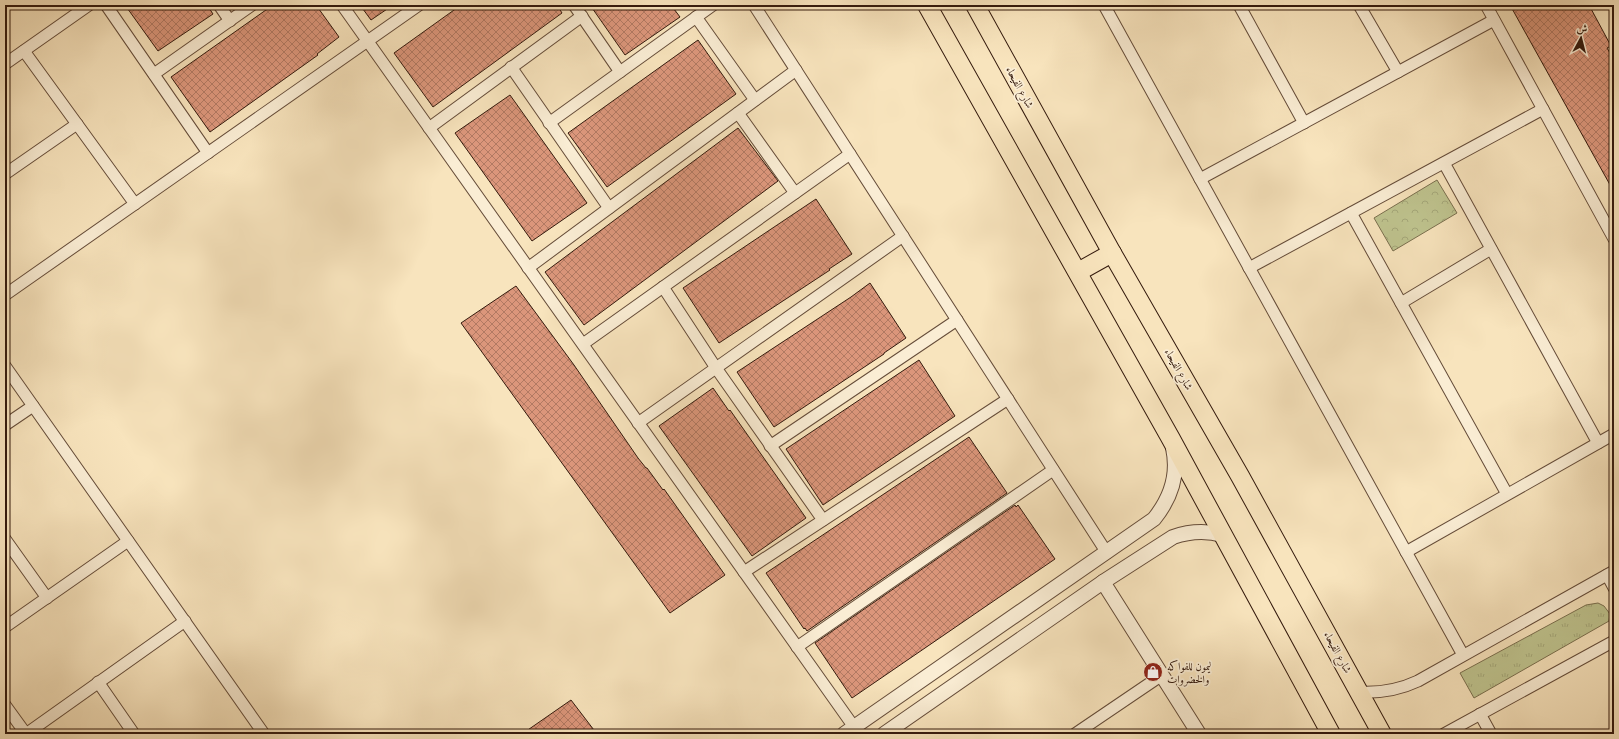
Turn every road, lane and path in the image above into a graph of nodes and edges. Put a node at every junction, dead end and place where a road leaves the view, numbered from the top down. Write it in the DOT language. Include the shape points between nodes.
graph roads {
  1 [pos="89,5"];
  2 [pos="106,5"];
  3 [pos="219,5"];
  4 [pos="252,5"];
  5 [pos="342,5"];
  6 [pos="419,5"];
  7 [pos="574,5"];
  8 [pos="713,5"];
  9 [pos="754,5"];
  10 [pos="927,5"];
  11 [pos="975,5"];
  12 [pos="1104,5"];
  13 [pos="1239,5"];
  14 [pos="1360,5"];
  15 [pos="1486,5"];
  16 [pos="582,16"];
  17 [pos="696,17"];
  18 [pos="1494,20"];
  19 [pos="230,21"];
  20 [pos="367,41"];
  21 [pos="24,51"];
  22 [pos="5,64"];
  23 [pos="511,68"];
  24 [pos="796,70"];
  25 [pos="620,72"];
  26 [pos="1398,72"];
  27 [pos="154,74"];
  28 [pos="755,100"];
  29 [pos="1543,109"];
  30 [pos="738,112"];
  31 [pos="549,123"];
  32 [pos="1304,123"];
  33 [pos="77,124"];
  34 [pos="429,128"];
  35 [pos="208,153"];
  36 [pos="850,154"];
  37 [pos="1444,163"];
  38 [pos="5,174"];
  39 [pos="1200,179"];
  40 [pos="796,193"];
  41 [pos="135,204"];
  42 [pos="609,208"];
  43 [pos="1351,213"];
  44 [pos="903,236"];
  45 [pos="1614,239"];
  46 [pos="1491,249"];
  47 [pos="1112,253"];
  48 [pos="528,268"];
  49 [pos="1249,268"];
  50 [pos="1078,272"];
  51 [pos="662,287"];
  52 [pos="5,295"];
  53 [pos="1401,303"];
  54 [pos="957,320"];
  55 [pos="583,344"];
  56 [pos="5,366"];
  57 [pos="716,368"];
  58 [pos="1008,399"];
  59 [pos="33,406"];
  60 [pos="638,423"];
  61 [pos="5,425"];
  62 [pos="1614,434"];
  63 [pos="1171,439"];
  64 [pos="1598,443"];
  65 [pos="770,446"];
  66 [pos="1053,470"];
  67 [pos="1507,494"];
  68 [pos="823,520"];
  69 [pos="1223,535"];
  70 [pos="5,539"];
  71 [pos="128,541"];
  72 [pos="1406,552"];
  73 [pos="1107,553"];
  74 [pos="744,572"];
  75 [pos="1610,573"];
  76 [pos="1103,582"];
  77 [pos="1614,588"];
  78 [pos="47,598"];
  79 [pos="185,621"];
  80 [pos="5,627"];
  81 [pos="1614,641"];
  82 [pos="797,646"];
  83 [pos="1463,655"];
  84 [pos="950,660"];
  85 [pos="1162,675"];
  86 [pos="963,679"];
  87 [pos="98,682"];
  88 [pos="1360,692"];
  89 [pos="5,705"];
  90 [pos="1480,714"];
  91 [pos="849,730"];
  92 [pos="892,732"];
  93 [pos="26,734"];
  94 [pos="134,734"];
  95 [pos="264,734"];
  96 [pos="1075,734"];
  97 [pos="1199,734"];
  98 [pos="1331,734"];
  99 [pos="1382,734"];
  100 [pos="1444,734"];
  101 [pos="1491,734"];
  1 -- 21 [label="street"];
  2 -- 27 [label="street"];
  3 -- 19 [label="street"];
  4 -- 19 [label="street"];
  5 -- 20 [label="street"];
  6 -- 20 [label="street"];
  7 -- 16 [label="street"];
  8 -- 17 [label="street"];
  9 -- 24 [label="street"];
  10 -- 50 [label="highway"];
  11 -- 47 [label="highway, شارع الفيحاء"];
  12 -- 39 [label="street"];
  13 -- 32 [label="street"];
  14 -- 26 [label="street"];
  15 -- 18 [label="street"];
  16 -- 23 [label="street"];
  16 -- 25 [label="street"];
  17 -- 25 [label="street"];
  17 -- 28 [label="street"];
  18 -- 26 [label="street"];
  18 -- 29 [label="street"];
  19 -- 27 [label="street"];
  20 -- 34 [label="street"];
  20 -- 35 [label="street"];
  21 -- 22 [label="street"];
  21 -- 33 [label="street"];
  23 -- 31 [label="street"];
  23 -- 34 [label="street"];
  24 -- 28 [label="street"];
  24 -- 36 [label="street"];
  25 -- 31 [label="street"];
  26 -- 32 [label="street"];
  27 -- 35 [label="street"];
  28 -- 30 [label="street"];
  29 -- 37 [label="street"];
  29 -- 45 [label="street"];
  30 -- 40 [label="street"];
  30 -- 42 [label="street"];
  31 -- 42 [label="street"];
  32 -- 39 [label="street"];
  33 -- 38 [label="street"];
  33 -- 41 [label="street"];
  34 -- 48 [label="street"];
  35 -- 41 [label="street"];
  36 -- 40 [label="street"];
  36 -- 44 [label="street"];
  37 -- 43 [label="street"];
  37 -- 46 [label="street"];
  39 -- 49 [label="street"];
  40 -- 51 [label="street"];
  41 -- 52 [label="street"];
  42 -- 48 [label="street"];
  43 -- 49 [label="street"];
  43 -- 53 [label="street"];
  44 -- 54 [label="street"];
  44 -- 57 [label="street"];
  46 -- 53 [label="street"];
  46 -- 64 [label="street"];
  47 -- 50 [label="highway"];
  47 -- 88 [label="highway, شارع الفيحاء"];
  48 -- 55 [label="street"];
  49 -- 72 [label="street"];
  50 -- 63 [label="highway"];
  51 -- 55 [label="street"];
  51 -- 57 [label="street"];
  53 -- 67 [label="street"];
  54 -- 58 [label="street"];
  54 -- 65 [label="street"];
  55 -- 60 [label="street"];
  56 -- 59 [label="street"];
  57 -- 60 [label="street"];
  57 -- 65 [label="street"];
  58 -- 66 [label="street"];
  58 -- 68 [label="street"];
  59 -- 61 [label="street"];
  59 -- 71 [label="street"];
  60 -- 74 [label="street"];
  62 -- 64 [label="street"];
  63 -- 69 [label="highway"];
  63 -- 73 [label="street" via="1175,476 1161,510 1154,519"];
  64 -- 67 [label="street"];
  65 -- 68 [label="street"];
  66 -- 73 [label="street"];
  66 -- 82 [label="street"];
  67 -- 72 [label="street"];
  68 -- 74 [label="street"];
  69 -- 76 [label="street" via="1198,531 1173,537"];
  69 -- 98 [label="highway"];
  70 -- 78 [label="street"];
  71 -- 78 [label="street"];
  71 -- 79 [label="street"];
  72 -- 83 [label="street"];
  73 -- 84 [label="street"];
  74 -- 82 [label="street"];
  75 -- 77 [label="street"];
  75 -- 83 [label="street"];
  76 -- 85 [label="street"];
  76 -- 86 [label="street"];
  78 -- 80 [label="street"];
  79 -- 87 [label="street"];
  79 -- 95 [label="street"];
  81 -- 90 [label="street"];
  82 -- 91 [label="street"];
  83 -- 88 [label="street" via="1404,688 1375,693"];
  84 -- 86 [label="street"];
  84 -- 91 [label="street"];
  85 -- 96 [label="street"];
  85 -- 97 [label="street"];
  86 -- 92 [label="street"];
  87 -- 93 [label="street"];
  87 -- 94 [label="street"];
  88 -- 99 [label="highway, شارع الفيحاء"];
  89 -- 93 [label="street"];
  90 -- 100 [label="street"];
  90 -- 101 [label="street"];
}
